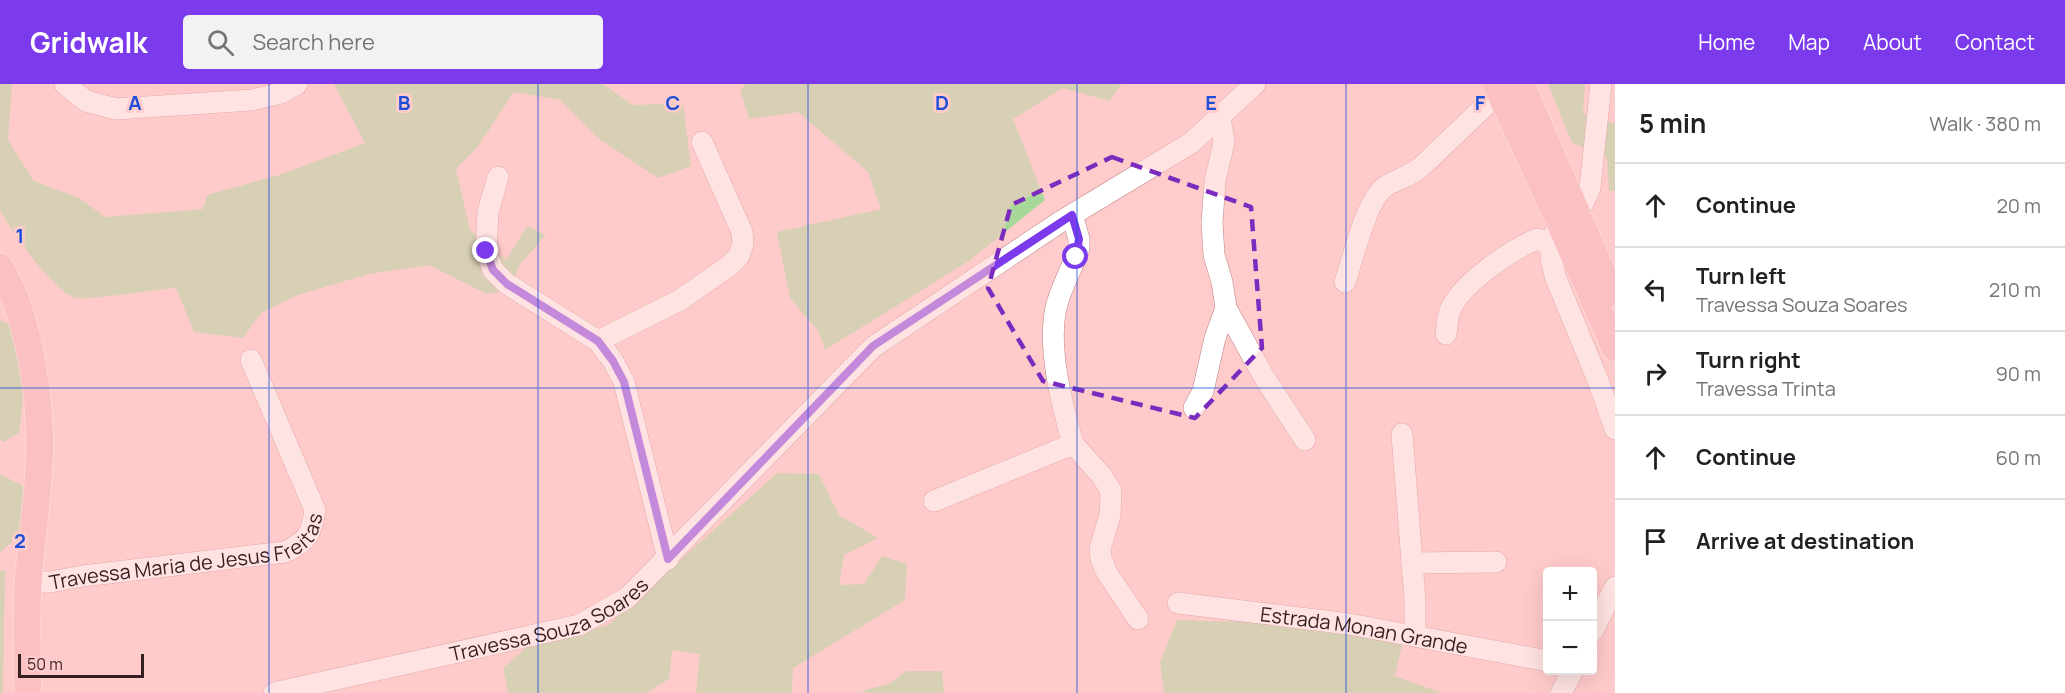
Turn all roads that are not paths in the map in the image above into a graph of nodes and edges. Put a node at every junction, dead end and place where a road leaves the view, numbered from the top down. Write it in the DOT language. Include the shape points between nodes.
graph roads {
  1 [pos="64,84"];
  2 [pos="297,84"];
  3 [pos="1255,84"];
  4 [pos="1601,84"];
  5 [pos="1506,86"];
  6 [pos="1220,117"];
  7 [pos="702,142"];
  8 [pos="498,177"];
  9 [pos="1072,215"];
  10 [pos="1563,228"];
  11 [pos="0,267"];
  12 [pos="1345,282"];
  13 [pos="1615,302"];
  14 [pos="1226,308"];
  15 [pos="1446,334"];
  16 [pos="598,341"];
  17 [pos="1615,348"];
  18 [pos="251,360"];
  19 [pos="1194,408"];
  20 [pos="1615,429"];
  21 [pos="1402,434"];
  22 [pos="1305,440"];
  23 [pos="1073,444"];
  24 [pos="934,501"];
  25 [pos="668,559"];
  26 [pos="1496,562"];
  27 [pos="1412,563"];
  28 [pos="28,582"];
  29 [pos="1615,587"];
  30 [pos="1178,603"];
  31 [pos="1137,619"];
  32 [pos="1597,624"];
  33 [pos="1415,635"];
  34 [pos="1543,660"];
  35 [pos="1570,675"];
  36 [pos="28,693"];
  37 [pos="274,693"];
  38 [pos="1561,693"];
  1 -- 2 [label="street" via="86,101 116,109 252,100 281,93"];
  3 -- 6 [label="street, Travessa Souza Soares"];
  4 -- 10 [label="street" via="1590,188"];
  5 -- 10 [label="main road"];
  5 -- 12 [label="street" via="1420,168 1377,195"];
  6 -- 9 [label="street, Travessa Souza Soares" via="1191,143"];
  6 -- 14 [label="street" via="1224,142 1215,181 1212,223 1214,255"];
  7 -- 16 [label="street" via="742,232 739,256 680,300"];
  8 -- 16 [label="street" via="488,212 486,251 493,270 507,284"];
  9 -- 23 [label="street" via="1079,248 1057,303 1053,328"];
  9 -- 25 [label="street, Travessa Souza Soares" via="873,346"];
  10 -- 13 [label="main road"];
  10 -- 15 [label="street" via="1524,244 1469,283 1449,312"];
  10 -- 17 [label="main road"];
  10 -- 20 [label="street" via="1551,258 1555,276"];
  11 -- 28 [label="main road" via="24,326 38,416 39,464"];
  14 -- 19 [label="street" via="1203,391"];
  14 -- 22 [label="street"];
  16 -- 25 [label="street" via="624,382"];
  18 -- 28 [label="street, Travessa Maria de Jesus Freitas" via="315,510 312,528 303,543 285,552"];
  21 -- 27 [label="street"];
  23 -- 24 [label="street"];
  23 -- 31 [label="street" via="1111,491 1101,559"];
  25 -- 37 [label="street, Travessa Souza Soares" via="627,598 579,626"];
  26 -- 27 [label="street"];
  27 -- 33 [label="street"];
  28 -- 36 [label="main road"];
  29 -- 32 [label="street"];
  30 -- 33 [label="street, Estrada Monan Grande"];
  33 -- 34 [label="street, Estrada Monan Grande"];
  35 -- 38 [label="street"];
}
